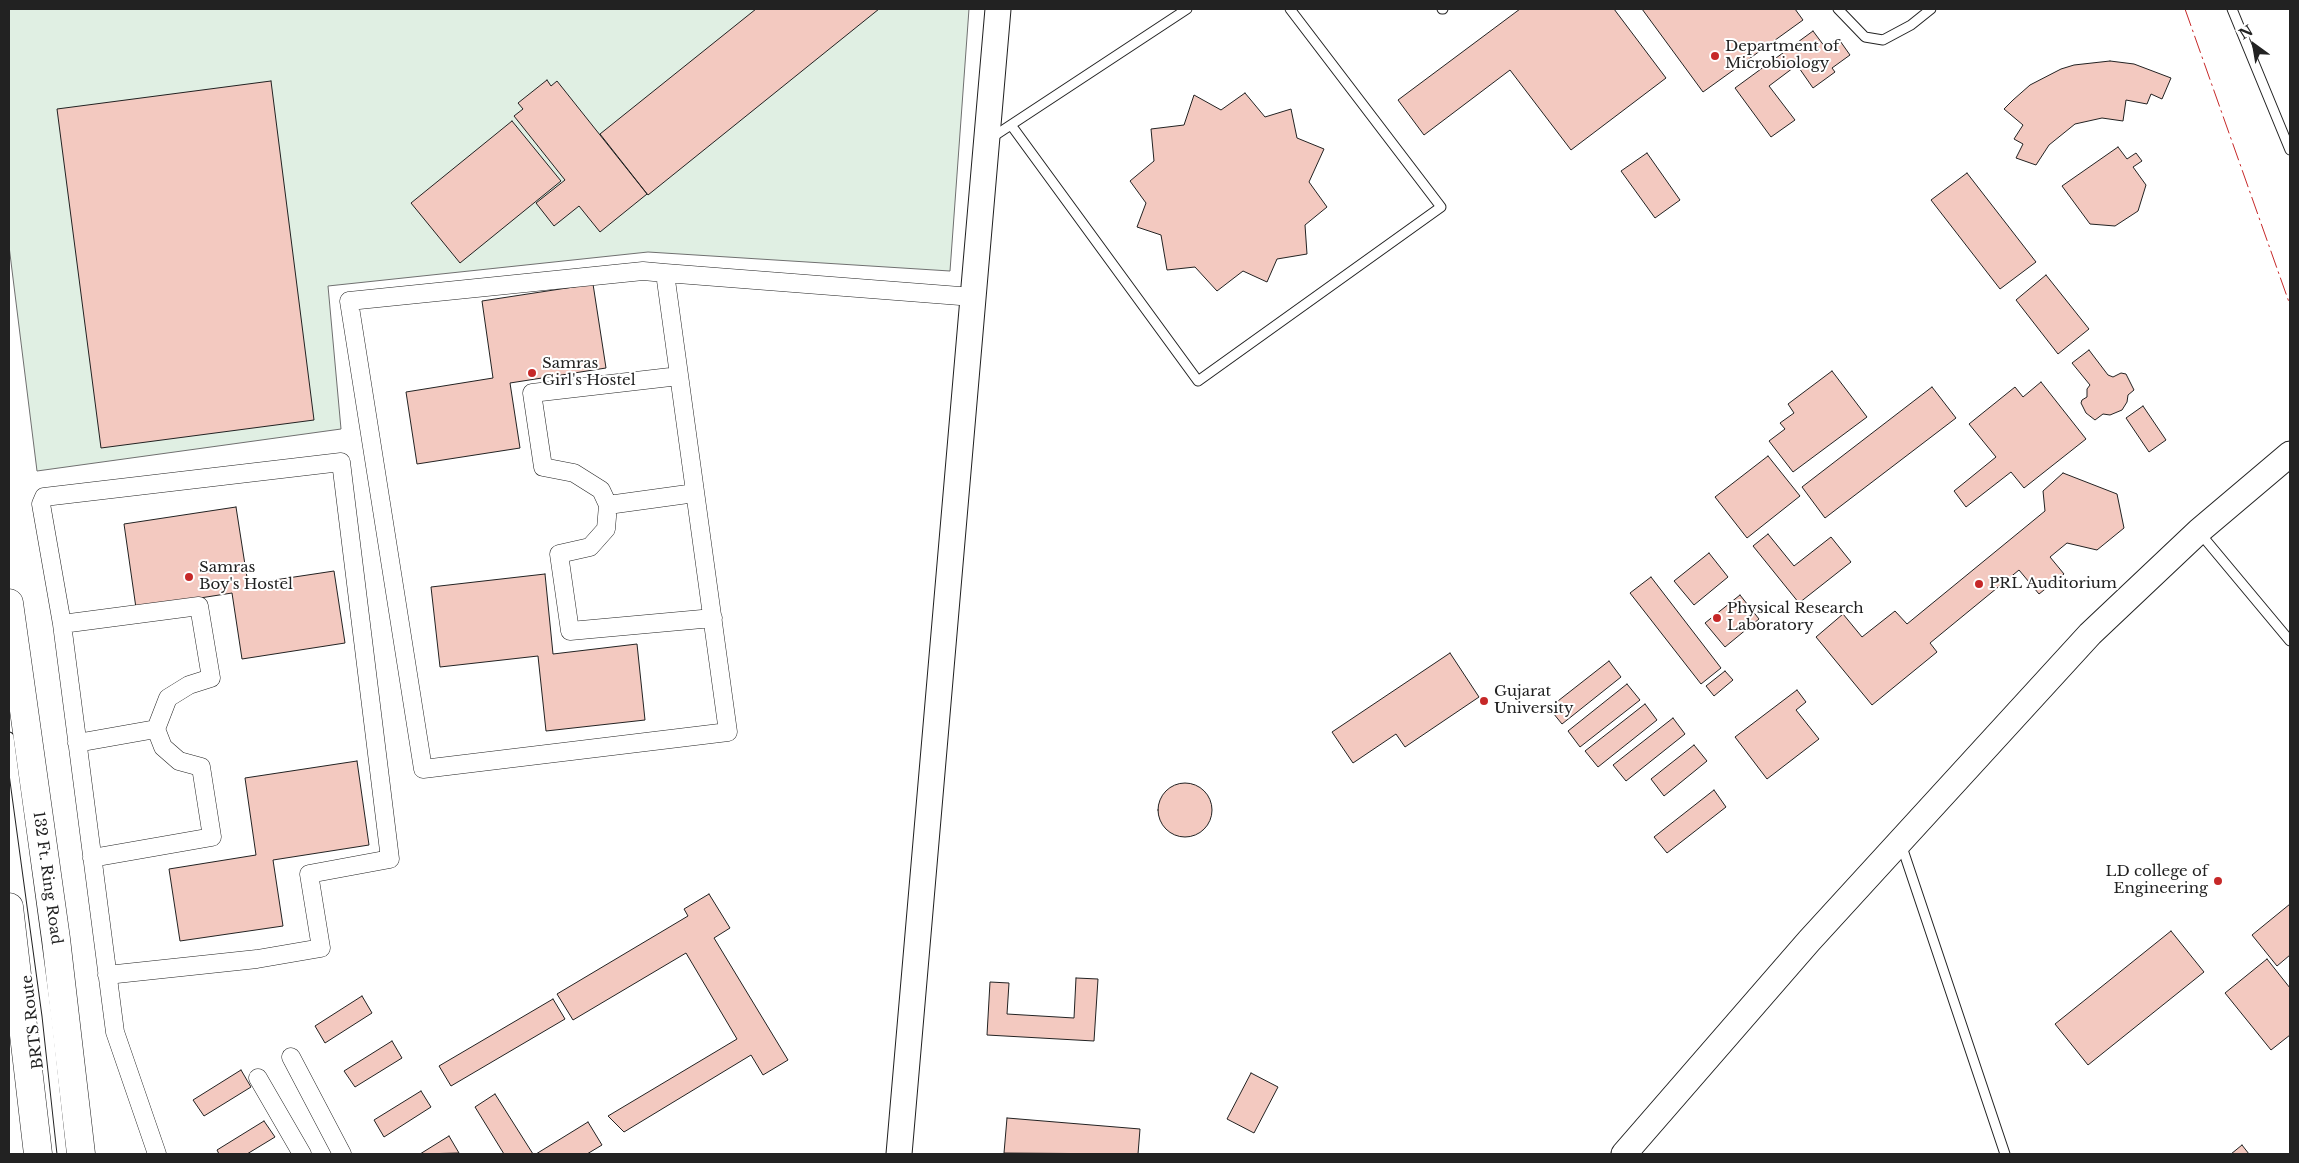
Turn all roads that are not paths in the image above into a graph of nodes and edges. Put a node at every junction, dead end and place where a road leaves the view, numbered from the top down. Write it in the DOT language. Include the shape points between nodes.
graph roads {
  1 [pos="998,9"];
  2 [pos="1187,9"];
  3 [pos="1290,9"];
  4 [pos="1838,9"];
  5 [pos="1931,9"];
  6 [pos="2232,9"];
  7 [pos="1011,125"];
  8 [pos="987,141"];
  9 [pos="2290,150"];
  10 [pos="665,273"];
  11 [pos="973,297"];
  12 [pos="679,376"];
  13 [pos="2290,454"];
  14 [pos="696,493"];
  15 [pos="608,505"];
  16 [pos="2199,531"];
  17 [pos="9,603"];
  18 [pos="713,618"];
  19 [pos="62,624"];
  20 [pos="2290,641"];
  21 [pos="156,729"];
  22 [pos="9,737"];
  23 [pos="77,743"];
  24 [pos="1900,842"];
  25 [pos="92,858"];
  26 [pos="9,907"];
  27 [pos="108,976"];
  28 [pos="291,1057"];
  29 [pos="258,1078"];
  30 [pos="38,1154"];
  31 [pos="62,1154"];
  32 [pos="81,1154"];
  33 [pos="157,1154"];
  34 [pos="302,1154"];
  35 [pos="342,1154"];
  36 [pos="899,1154"];
  37 [pos="1624,1154"];
  38 [pos="2005,1154"];
  1 -- 8 [label="street"];
  2 -- 7 [label="lane"];
  3 -- 7 [label="lane" via="1441,206 1198,381"];
  4 -- 5 [label="lane" via="1865,37 1882,40 1911,26"];
  6 -- 9 [label="lane"];
  7 -- 8 [label="lane"];
  8 -- 11 [label="street"];
  10 -- 11 [label="street"];
  10 -- 12 [label="street"];
  10 -- 18 [label="street" via="643,271 349,301 423,769 728,732"];
  11 -- 36 [label="street"];
  12 -- 14 [label="street"];
  12 -- 15 [label="street" via="532,392 543,467 574,473 601,490"];
  13 -- 16 [label="street"];
  14 -- 15 [label="street"];
  14 -- 18 [label="street"];
  15 -- 18 [label="street" via="606,529 590,547 559,554 570,631"];
  16 -- 20 [label="lane"];
  16 -- 24 [label="street" via="2090,634"];
  17 -- 32 [label="main road, 132 Ft. Ring Road" via="56,939"];
  19 -- 21 [label="street" via="199,606 211,678 189,685 168,698"];
  19 -- 23 [label="street"];
  19 -- 27 [label="street" via="40,504 44,497 341,462 390,859 309,874 321,948"];
  21 -- 23 [label="street"];
  21 -- 25 [label="street" via="163,747 179,761 201,767 212,837"];
  22 -- 31 [label="lane, BRTS Route" via="47,1016"];
  23 -- 25 [label="street"];
  24 -- 37 [label="street"];
  24 -- 38 [label="lane"];
  25 -- 27 [label="street"];
  26 -- 30 [label="main road"];
  27 -- 33 [label="street" via="115,1032"];
  28 -- 35 [label="street"];
  29 -- 34 [label="street"];
}
